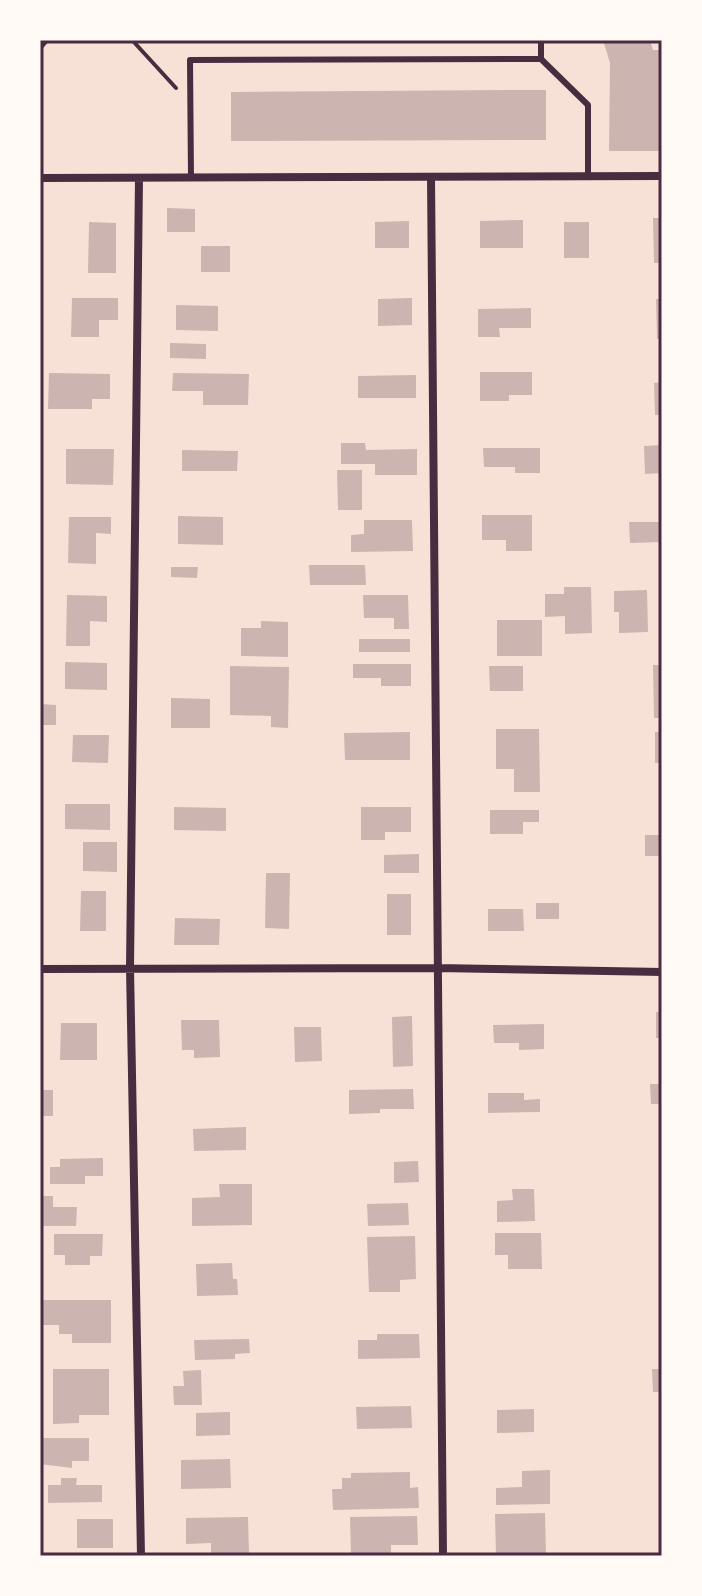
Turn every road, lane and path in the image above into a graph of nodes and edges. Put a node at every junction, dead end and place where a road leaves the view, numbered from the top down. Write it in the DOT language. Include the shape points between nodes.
graph roads {
  1 [pos="46,40"];
  2 [pos="132,40"];
  3 [pos="541,40"];
  4 [pos="40,47"];
  5 [pos="541,59"];
  6 [pos="190,104"];
  7 [pos="588,176"];
  8 [pos="662,176"];
  9 [pos="431,177"];
  10 [pos="40,178"];
  11 [pos="139,178"];
  12 [pos="191,178"];
  13 [pos="130,968"];
  14 [pos="437,968"];
  15 [pos="40,969"];
  16 [pos="662,972"];
  17 [pos="141,1556"];
  18 [pos="443,1556"];
  1 -- 4 [label="lane"];
  2 -- 6 [label="path"];
  3 -- 5 [label="lane"];
  5 -- 6 [label="lane" via="190,60"];
  5 -- 7 [label="lane" via="588,105"];
  6 -- 12 [label="lane"];
  7 -- 8 [label="street"];
  7 -- 9 [label="street"];
  9 -- 12 [label="street"];
  9 -- 14 [label="street"];
  10 -- 11 [label="street"];
  11 -- 12 [label="street"];
  11 -- 13 [label="street"];
  13 -- 14 [label="street"];
  13 -- 15 [label="street"];
  13 -- 17 [label="street"];
  14 -- 16 [label="street"];
  14 -- 18 [label="street"];
}
